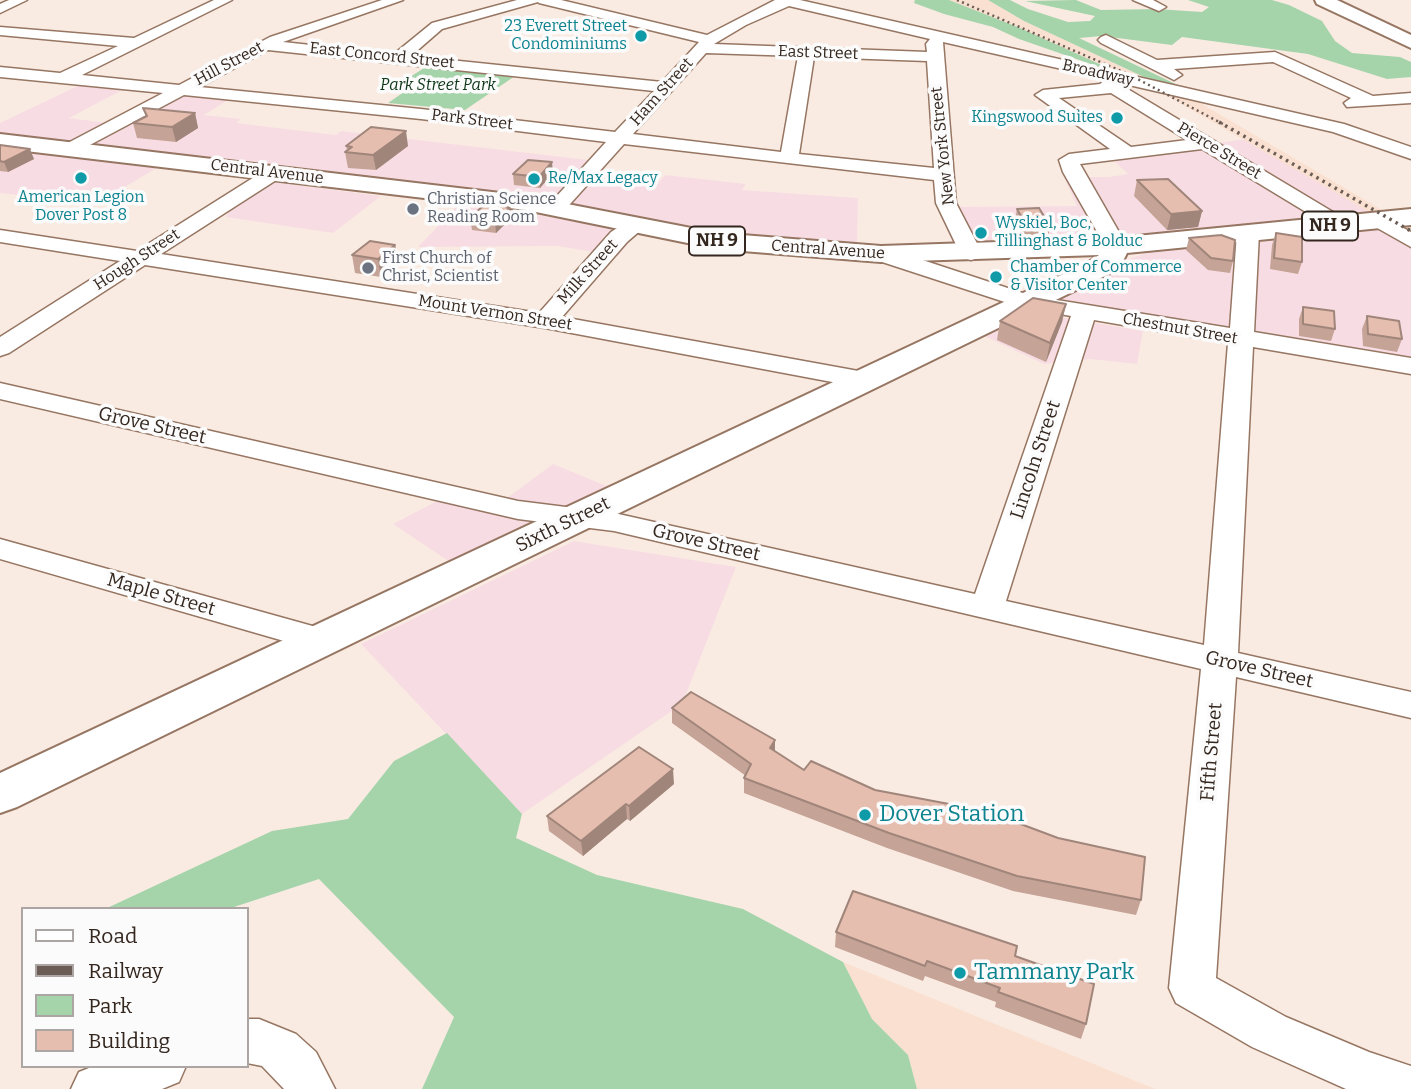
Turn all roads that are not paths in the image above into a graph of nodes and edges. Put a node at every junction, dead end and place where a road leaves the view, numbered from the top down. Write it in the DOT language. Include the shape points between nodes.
graph roads {
  1 [pos="20,0"];
  2 [pos="225,0"];
  3 [pos="396,0"];
  4 [pos="533,0"];
  5 [pos="544,0"];
  6 [pos="1140,0"];
  7 [pos="785,1"];
  8 [pos="1348,2"];
  9 [pos="627,6"];
  10 [pos="1159,7"];
  11 [pos="0,9"];
  12 [pos="602,14"];
  13 [pos="0,31"];
  14 [pos="940,37"];
  15 [pos="1106,40"];
  16 [pos="1411,41"];
  17 [pos="140,43"];
  18 [pos="705,44"];
  19 [pos="265,45"];
  20 [pos="1205,46"];
  21 [pos="807,52"];
  22 [pos="400,57"];
  23 [pos="935,57"];
  24 [pos="1229,59"];
  25 [pos="1155,65"];
  26 [pos="0,72"];
  27 [pos="1219,77"];
  28 [pos="63,78"];
  29 [pos="1107,81"];
  30 [pos="666,87"];
  31 [pos="1242,89"];
  32 [pos="180,90"];
  33 [pos="1411,99"];
  34 [pos="1372,102"];
  35 [pos="1319,107"];
  36 [pos="1273,111"];
  37 [pos="1338,128"];
  38 [pos="620,138"];
  39 [pos="0,141"];
  40 [pos="1205,143"];
  41 [pos="71,149"];
  42 [pos="1127,152"];
  43 [pos="1411,153"];
  44 [pos="789,159"];
  45 [pos="274,173"];
  46 [pos="944,174"];
  47 [pos="555,209"];
  48 [pos="1411,217"];
  49 [pos="1379,221"];
  50 [pos="635,225"];
  51 [pos="1340,225"];
  52 [pos="1248,233"];
  53 [pos="0,236"];
  54 [pos="1411,241"];
  55 [pos="1116,246"];
  56 [pos="971,253"];
  57 [pos="881,254"];
  58 [pos="933,254"];
  59 [pos="140,258"];
  60 [pos="953,276"];
  61 [pos="1028,302"];
  62 [pos="1084,313"];
  63 [pos="545,321"];
  64 [pos="1240,344"];
  65 [pos="0,348"];
  66 [pos="1411,366"];
  67 [pos="864,380"];
  68 [pos="0,391"];
  69 [pos="578,518"];
  70 [pos="0,549"];
  71 [pos="987,608"];
  72 [pos="322,640"];
  73 [pos="1219,661"];
  74 [pos="1411,705"];
  75 [pos="0,794"];
  76 [pos="248,1041"];
  77 [pos="156,1068"];
  78 [pos="96,1089"];
  79 [pos="310,1089"];
  80 [pos="1410,1089"];
  1 -- 11 [label="street"];
  2 -- 17 [label="street"];
  3 -- 19 [label="street, Hill Street"];
  4 -- 22 [label="street" via="437,26"];
  5 -- 12 [label="street, East Street"];
  6 -- 10 [label="street"];
  7 -- 14 [label="street, Broadway"];
  7 -- 18 [label="street, Ham Street"];
  8 -- 16 [label="main road"];
  9 -- 12 [label="street"];
  12 -- 18 [label="street, East Street"];
  13 -- 17 [label="street"];
  14 -- 23 [label="street, New York Street" via="934,44"];
  14 -- 29 [label="street, Broadway"];
  15 -- 25 [label="street"];
  17 -- 28 [label="street"];
  18 -- 21 [label="street, East Street"];
  18 -- 30 [label="street, Ham Street"];
  19 -- 22 [label="street, East Concord Street"];
  19 -- 32 [label="street, Hill Street"];
  20 -- 24 [label="street"];
  21 -- 23 [label="street, East Street"];
  21 -- 44 [label="street"];
  22 -- 30 [label="street, East Concord Street"];
  23 -- 46 [label="street, New York Street"];
  24 -- 25 [label="street"];
  24 -- 34 [label="street" via="1269,56 1285,60"];
  25 -- 27 [label="street" via="1183,80"];
  26 -- 28 [label="street, Park Street"];
  28 -- 32 [label="street, Park Street"];
  29 -- 36 [label="street, Broadway"];
  29 -- 40 [label="street, Pierce Street"];
  29 -- 42 [label="street" via="1043,95"];
  30 -- 38 [label="street, Ham Street"];
  31 -- 36 [label="street"];
  32 -- 38 [label="street, Park Street"];
  32 -- 41 [label="street, Hill Street"];
  33 -- 34 [label="street"];
  34 -- 35 [label="street"];
  35 -- 36 [label="street"];
  35 -- 37 [label="street"];
  36 -- 37 [label="street, Broadway"];
  37 -- 43 [label="street, Broadway"];
  38 -- 44 [label="street, Park Street"];
  38 -- 47 [label="street, Ham Street"];
  39 -- 41 [label="main road, Central Avenue / NH 9"];
  40 -- 42 [label="street"];
  40 -- 51 [label="street, Pierce Street"];
  41 -- 45 [label="main road, Central Avenue / NH 9"];
  42 -- 55 [label="street" via="1068,162"];
  44 -- 46 [label="street, Park Street"];
  45 -- 47 [label="main road, Central Avenue / NH 9"];
  45 -- 59 [label="street, Hough Street"];
  46 -- 56 [label="street, New York Street" via="948,210"];
  47 -- 50 [label="main road, Central Avenue / NH 9"];
  48 -- 49 [label="main road, Central Avenue / NH 9"];
  49 -- 51 [label="main road, Central Avenue / NH 9"];
  49 -- 54 [label="street"];
  50 -- 57 [label="main road, Central Avenue / NH 9" via="748,244"];
  50 -- 63 [label="street, Milk Street"];
  51 -- 52 [label="main road, Central Avenue / NH 9"];
  52 -- 55 [label="main road, Central Avenue / NH 9"];
  52 -- 64 [label="street, Fifth Street"];
  53 -- 59 [label="street, Mount Vernon Street"];
  55 -- 56 [label="main road, Central Avenue / NH 9"];
  55 -- 61 [label="main road, Sixth Street" via="1099,268"];
  56 -- 58 [label="main road, Central Avenue / NH 9"];
  57 -- 58 [label="main road, Central Avenue / NH 9"];
  57 -- 60 [label="street, Chestnut Street"];
  58 -- 60 [label="street, Chestnut Street"];
  59 -- 63 [label="street, Mount Vernon Street"];
  59 -- 65 [label="street, Hough Street"];
  60 -- 61 [label="street, Chestnut Street"];
  61 -- 62 [label="street, Chestnut Street"];
  61 -- 67 [label="main road, Sixth Street"];
  62 -- 64 [label="street, Chestnut Street"];
  62 -- 71 [label="street, Lincoln Street"];
  63 -- 67 [label="street, Mount Vernon Street"];
  64 -- 66 [label="street, Chestnut Street"];
  64 -- 73 [label="street, Fifth Street"];
  67 -- 69 [label="main road, Sixth Street"];
  68 -- 69 [label="street, Grove Street" via="518,510"];
  69 -- 71 [label="street, Grove Street" via="614,522"];
  69 -- 72 [label="main road, Sixth Street"];
  70 -- 72 [label="street, Maple Street"];
  71 -- 73 [label="street, Grove Street"];
  72 -- 75 [label="main road, Sixth Street"];
  73 -- 74 [label="street, Grove Street"];
  73 -- 80 [label="street, Fifth Street" via="1192,988 1269,1032"];
  76 -- 79 [label="street" via="279,1051 299,1068"];
  77 -- 78 [label="street"];
}
